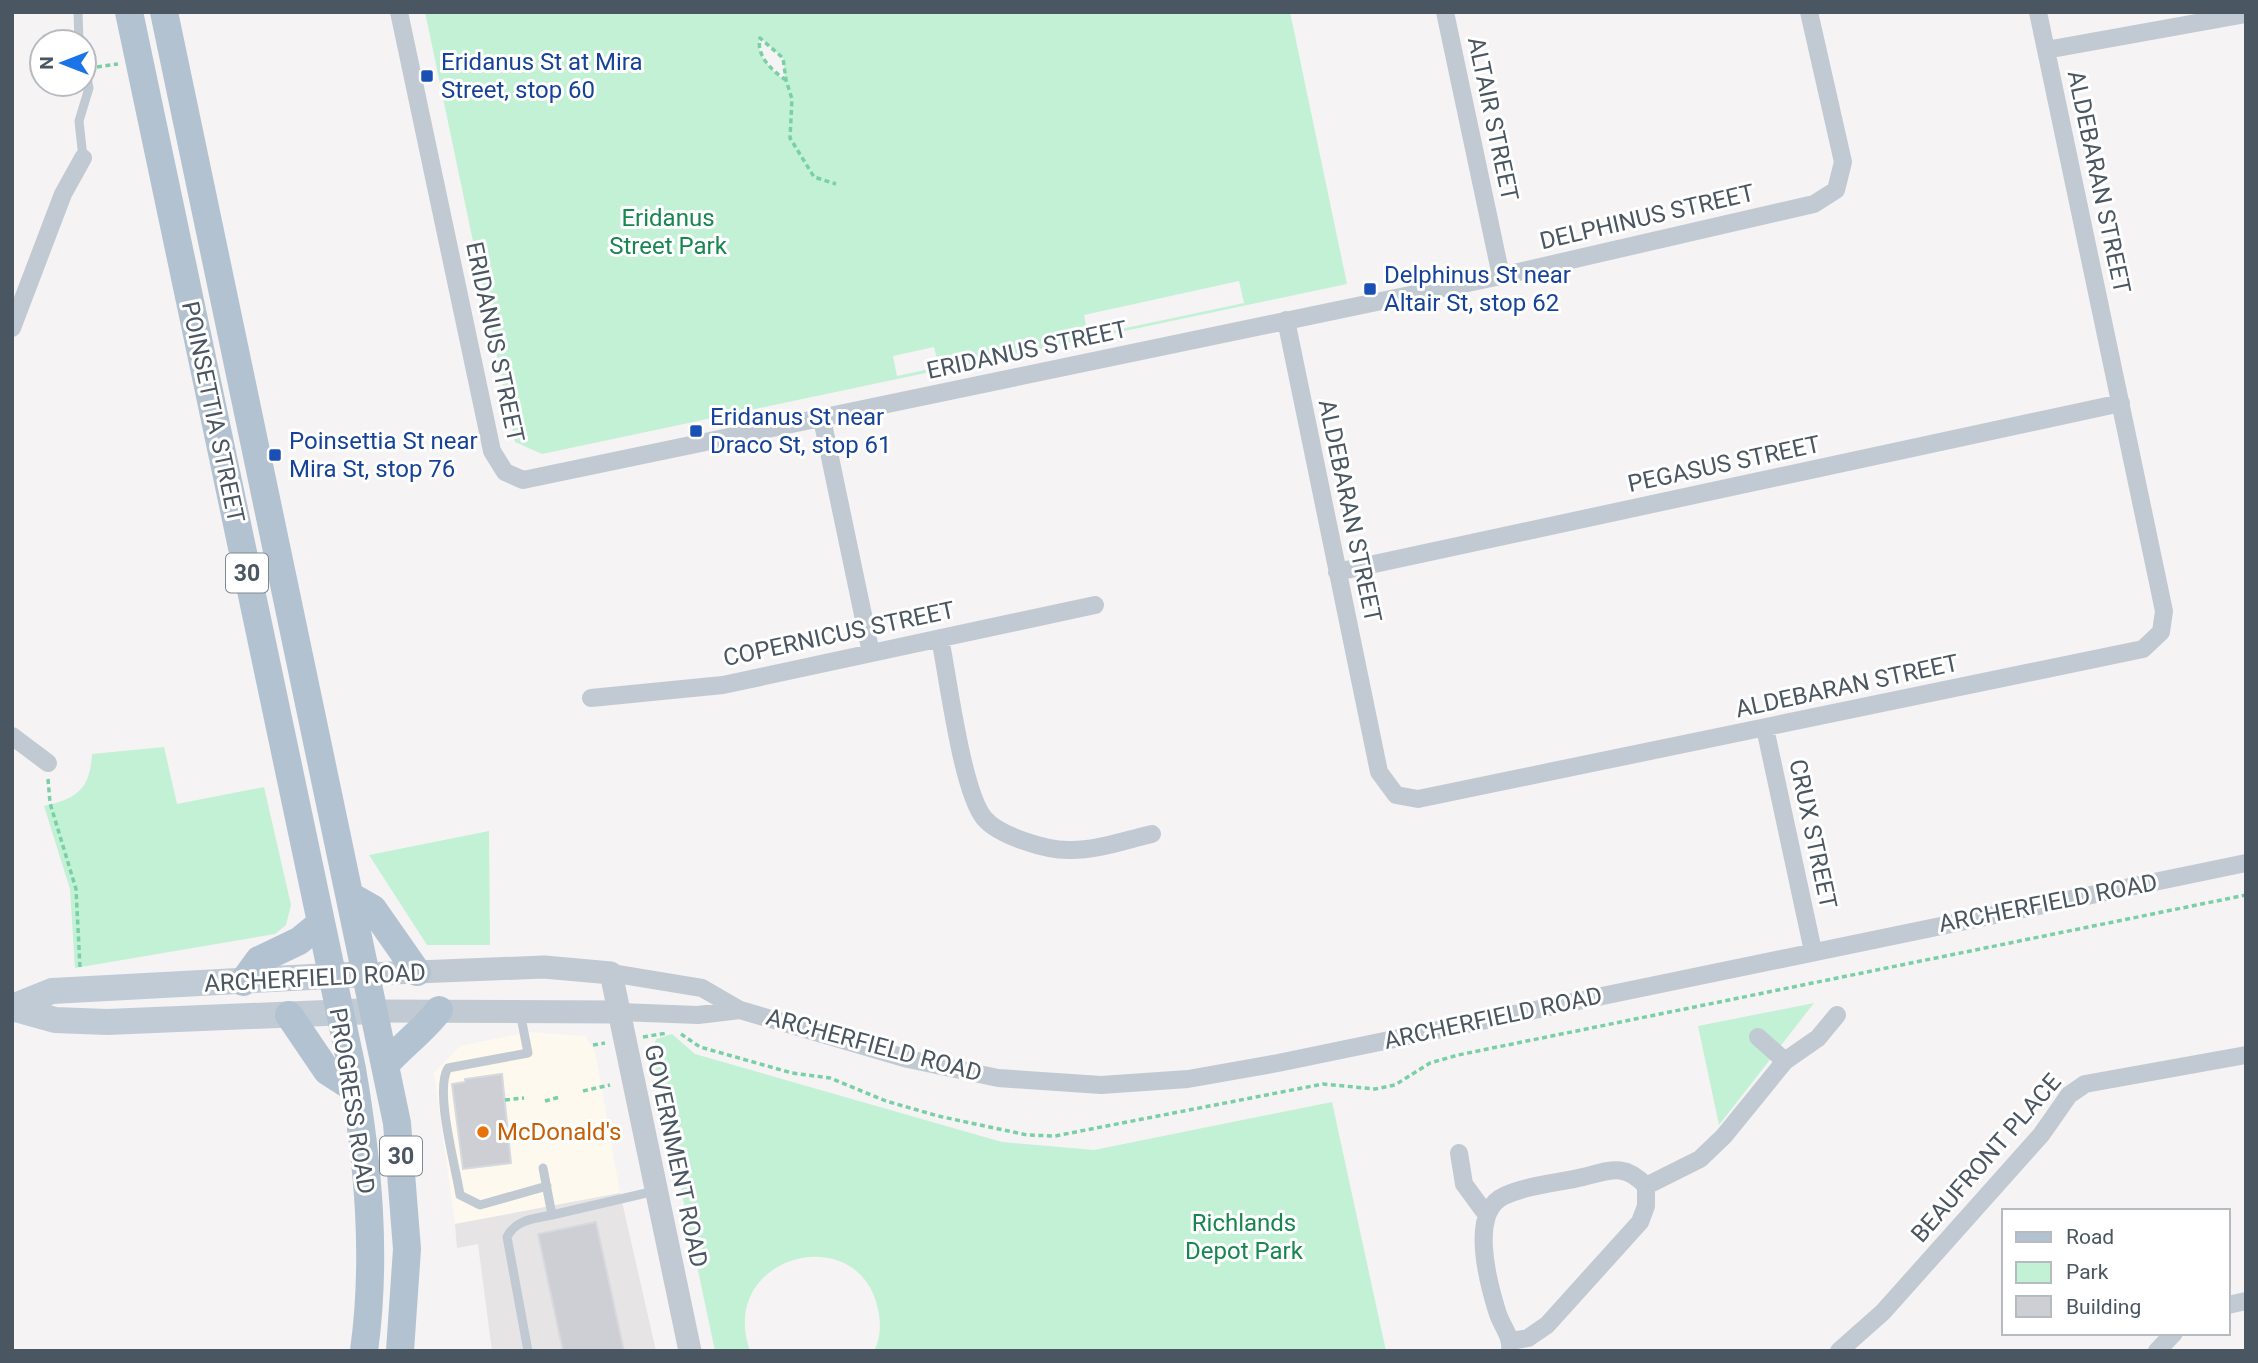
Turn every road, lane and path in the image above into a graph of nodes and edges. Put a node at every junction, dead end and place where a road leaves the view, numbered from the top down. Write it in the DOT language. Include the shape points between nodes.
graph roads {
  1 [pos="399,12"];
  2 [pos="1445,12"];
  3 [pos="1809,12"];
  4 [pos="2038,12"];
  5 [pos="168,13"];
  6 [pos="2246,14"];
  7 [pos="130,17"];
  8 [pos="2046,50"];
  9 [pos="120,64"];
  10 [pos="98,65"];
  11 [pos="786,80"];
  12 [pos="86,98"];
  13 [pos="83,158"];
  14 [pos="836,184"];
  15 [pos="1501,276"];
  16 [pos="1286,320"];
  17 [pos="12,328"];
  18 [pos="2120,403"];
  19 [pos="822,419"];
  20 [pos="1338,572"];
  21 [pos="1095,605"];
  22 [pos="940,638"];
  23 [pos="871,653"];
  24 [pos="591,698"];
  25 [pos="1765,727"];
  26 [pos="12,736"];
  27 [pos="48,763"];
  28 [pos="1152,834"];
  29 [pos="2246,863"];
  30 [pos="352,897"];
  31 [pos="321,923"];
  32 [pos="1813,951"];
  33 [pos="417,972"];
  34 [pos="611,972"];
  35 [pos="366,974"];
  36 [pos="332,977"];
  37 [pos="243,982"];
  38 [pos="83,990"];
  39 [pos="12,1007"];
  40 [pos="439,1010"];
  41 [pos="520,1010"];
  42 [pos="740,1010"];
  43 [pos="373,1011"];
  44 [pos="340,1012"];
  45 [pos="619,1012"];
  46 [pos="289,1015"];
  47 [pos="1837,1015"];
  48 [pos="1758,1037"];
  49 [pos="2246,1055"];
  50 [pos="1785,1061"];
  51 [pos="385,1065"];
  52 [pos="610,1085"];
  53 [pos="355,1089"];
  54 [pos="583,1091"];
  55 [pos="560,1097"];
  56 [pos="524,1098"];
  57 [pos="505,1100"];
  58 [pos="545,1101"];
  59 [pos="1459,1153"];
  60 [pos="543,1168"];
  61 [pos="547,1186"];
  62 [pos="1646,1186"];
  63 [pos="657,1191"];
  64 [pos="1486,1214"];
  65 [pos="552,1215"];
  66 [pos="2172,1335"];
  67 [pos="1511,1346"];
  68 [pos="364,1351"];
  69 [pos="401,1351"];
  70 [pos="528,1351"];
  71 [pos="690,1351"];
  72 [pos="1839,1351"];
  73 [pos="2157,1351"];
  1 -- 19 [label="street, ERIDANUS STREET" via="492,451 505,472 512,478 535,480"];
  2 -- 15 [label="street, ALTAIR STREET"];
  3 -- 15 [label="street, DELPHINUS STREET" via="1843,162 1836,191 1814,204"];
  4 -- 8 [label="street, ALDEBARAN STREET"];
  5 -- 7 [label="street"];
  5 -- 30 [label="main road, POINSETTIA STREET / 30"];
  6 -- 8 [label="street"];
  7 -- 31 [label="main road, POINSETTIA STREET / 30"];
  8 -- 18 [label="street, ALDEBARAN STREET"];
  9 -- 10 [label="path"];
  11 -- 11 [label="path" via="761,54 760,38 783,58"];
  11 -- 14 [label="path" via="792,99 790,138 814,177"];
  12 -- 13 [label="lane" via="79,121"];
  13 -- 17 [label="street" via="64,194"];
  15 -- 16 [label="street, DELPHINUS STREET"];
  16 -- 19 [label="street, ERIDANUS STREET"];
  16 -- 20 [label="street, ALDEBARAN STREET"];
  18 -- 20 [label="street, PEGASUS STREET"];
  18 -- 25 [label="street, ALDEBARAN STREET" via="2164,611 2161,632 2152,641 2143,649"];
  19 -- 23 [label="street"];
  20 -- 25 [label="street, ALDEBARAN STREET" via="1379,772 1396,795 1418,799"];
  21 -- 22 [label="street, COPERNICUS STREET"];
  22 -- 23 [label="street, COPERNICUS STREET"];
  22 -- 28 [label="street" via="971,796 985,820 1037,845 1067,850"];
  23 -- 24 [label="street, COPERNICUS STREET" via="723,685"];
  25 -- 32 [label="street, CRUX STREET"];
  26 -- 27 [label="street"];
  27 -- 38 [label="path" via="50,803 76,889"];
  29 -- 32 [label="street, ARCHERFIELD ROAD"];
  30 -- 33 [label="main road" via="373,909"];
  30 -- 35 [label="main road, POINSETTIA STREET / 30"];
  31 -- 36 [label="main road, POINSETTIA STREET / 30"];
  31 -- 37 [label="main road" via="299,941 259,960"];
  32 -- 42 [label="street, ARCHERFIELD ROAD" via="1278,1063 1188,1079 1101,1085 1040,1083 953,1070"];
  33 -- 34 [label="street, ARCHERFIELD ROAD" via="544,967"];
  33 -- 35 [label="street, ARCHERFIELD ROAD"];
  34 -- 42 [label="street, ARCHERFIELD ROAD" via="702,988"];
  34 -- 45 [label="street, GOVERNMENT ROAD"];
  35 -- 36 [label="main road, ARCHERFIELD ROAD"];
  35 -- 43 [label="main road, PROGRESS ROAD / 30"];
  36 -- 37 [label="main road, ARCHERFIELD ROAD"];
  36 -- 44 [label="main road, PROGRESS ROAD / 30"];
  37 -- 38 [label="main road, ARCHERFIELD ROAD"];
  38 -- 39 [label="main road, ARCHERFIELD ROAD" via="52,991"];
  39 -- 46 [label="main road, ARCHERFIELD ROAD" via="55,1020 107,1022"];
  40 -- 41 [label="street, ARCHERFIELD ROAD"];
  40 -- 43 [label="street, ARCHERFIELD ROAD"];
  40 -- 51 [label="main road"];
  41 -- 45 [label="street, ARCHERFIELD ROAD"];
  41 -- 61 [label="lane" via="528,1053 448,1068 443,1076 444,1100 460,1195 480,1205"];
  42 -- 45 [label="street, ARCHERFIELD ROAD" via="698,1015"];
  43 -- 44 [label="main road, ARCHERFIELD ROAD"];
  43 -- 51 [label="main road, PROGRESS ROAD / 30"];
  44 -- 46 [label="main road, ARCHERFIELD ROAD"];
  44 -- 53 [label="main road, PROGRESS ROAD / 30"];
  45 -- 63 [label="street, GOVERNMENT ROAD"];
  46 -- 53 [label="main road" via="327,1071"];
  47 -- 50 [label="street" via="1818,1038"];
  48 -- 50 [label="street"];
  49 -- 72 [label="street, BEAUFRONT PLACE" via="2085,1084 2069,1095 2041,1135 1883,1312"];
  50 -- 62 [label="street" via="1700,1159"];
  51 -- 69 [label="main road, PROGRESS ROAD / 30" via="398,1134 406,1225"];
  52 -- 54 [label="path"];
  53 -- 68 [label="main road, PROGRESS ROAD / 30" via="369,1207"];
  55 -- 58 [label="path"];
  56 -- 57 [label="path"];
  59 -- 64 [label="street" via="1464,1184"];
  60 -- 61 [label="lane"];
  61 -- 65 [label="lane"];
  62 -- 64 [label="street" via="1634,1172 1615,1169 1503,1196"];
  62 -- 67 [label="street" via="1640,1222 1547,1325"];
  63 -- 65 [label="lane"];
  63 -- 71 [label="street, GOVERNMENT ROAD"];
  64 -- 67 [label="street" via="1482,1237 1497,1313"];
  65 -- 70 [label="lane" via="520,1222 507,1237"];
  66 -- 73 [label="street"];
}
